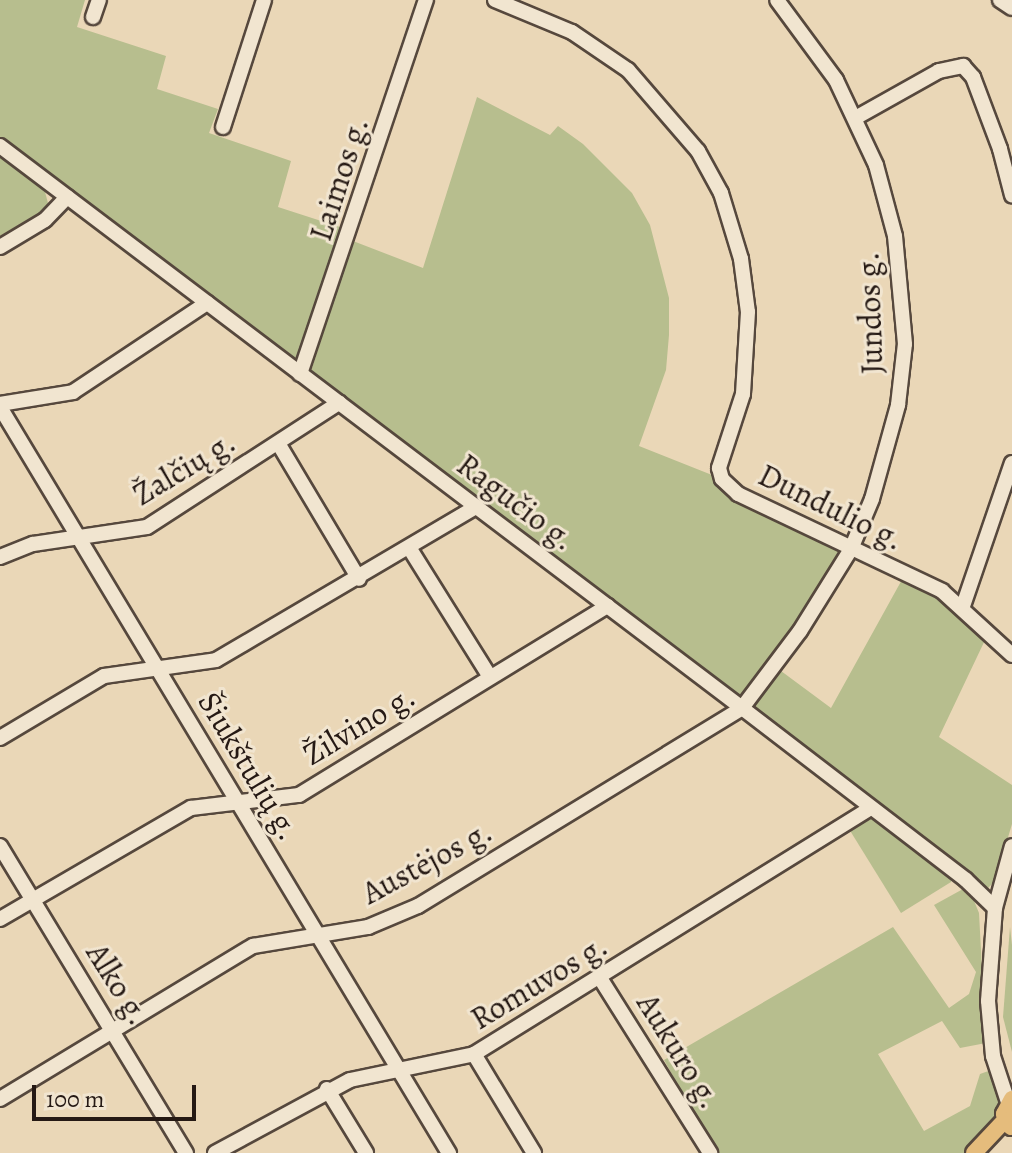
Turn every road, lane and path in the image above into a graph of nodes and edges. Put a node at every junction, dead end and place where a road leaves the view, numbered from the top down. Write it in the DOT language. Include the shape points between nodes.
graph roads {
  1 [pos="99,0"];
  2 [pos="264,0"];
  3 [pos="426,0"];
  4 [pos="495,0"];
  5 [pos="777,0"];
  6 [pos="1000,0"];
  7 [pos="1012,8"];
  8 [pos="93,17"];
  9 [pos="857,117"];
  10 [pos="223,127"];
  11 [pos="0,146"];
  12 [pos="1012,195"];
  13 [pos="67,197"];
  14 [pos="0,247"];
  15 [pos="207,303"];
  16 [pos="300,374"];
  17 [pos="339,403"];
  18 [pos="0,406"];
  19 [pos="278,443"];
  20 [pos="1012,463"];
  21 [pos="476,507"];
  22 [pos="79,539"];
  23 [pos="410,549"];
  24 [pos="851,549"];
  25 [pos="0,557"];
  26 [pos="359,579"];
  27 [pos="608,606"];
  28 [pos="963,606"];
  29 [pos="1012,655"];
  30 [pos="159,670"];
  31 [pos="490,677"];
  32 [pos="742,708"];
  33 [pos="0,738"];
  34 [pos="236,800"];
  35 [pos="871,808"];
  36 [pos="0,846"];
  37 [pos="1012,846"];
  38 [pos="32,899"];
  39 [pos="995,908"];
  40 [pos="0,919"];
  41 [pos="319,937"];
  42 [pos="600,978"];
  43 [pos="114,1031"];
  44 [pos="990,1034"];
  45 [pos="474,1054"];
  46 [pos="400,1071"];
  47 [pos="1012,1079"];
  48 [pos="327,1089"];
  49 [pos="0,1099"];
  50 [pos="1010,1100"];
  51 [pos="1010,1128"];
  52 [pos="186,1153"];
  53 [pos="215,1153"];
  54 [pos="366,1153"];
  55 [pos="449,1153"];
  56 [pos="534,1153"];
  57 [pos="710,1153"];
  58 [pos="974,1153"];
  59 [pos="988,1153"];
  1 -- 8 [label="street"];
  2 -- 10 [label="street"];
  3 -- 16 [label="street, Laimos g."];
  4 -- 24 [label="street, Dundulio g." via="601,50 649,90 698,151 734,230 748,312 743,394 719,473 738,494"];
  5 -- 9 [label="street, Jundos g." via="798,22"];
  6 -- 7 [label="street"];
  9 -- 12 [label="street" via="939,71 963,66 973,77"];
  9 -- 24 [label="street, Jundos g." via="895,236 905,344 891,440"];
  11 -- 13 [label="street, Ragučio g."];
  13 -- 14 [label="street" via="45,220"];
  13 -- 15 [label="street, Ragučio g."];
  15 -- 16 [label="street, Ragučio g."];
  15 -- 18 [label="street" via="73,392"];
  16 -- 17 [label="street, Ragučio g."];
  17 -- 19 [label="street, Žalčių g."];
  17 -- 21 [label="street, Ragučio g."];
  18 -- 22 [label="street, Šiukštulių g."];
  19 -- 22 [label="street, Žalčių g." via="147,527"];
  19 -- 26 [label="street"];
  20 -- 28 [label="street"];
  21 -- 23 [label="street"];
  21 -- 27 [label="street, Ragučio g."];
  22 -- 25 [label="street, Žalčių g." via="33,544"];
  22 -- 30 [label="street, Šiukštulių g."];
  23 -- 26 [label="street"];
  23 -- 31 [label="street"];
  24 -- 28 [label="street, Dundulio g."];
  24 -- 32 [label="street, Jundos g."];
  26 -- 30 [label="street" via="216,660"];
  27 -- 31 [label="street, Žilvino g."];
  27 -- 32 [label="street, Ragučio g."];
  28 -- 29 [label="street, Dundulio g."];
  30 -- 33 [label="street" via="92,682"];
  30 -- 34 [label="street, Šiukštulių g."];
  31 -- 34 [label="street, Žilvino g." via="299,795"];
  32 -- 35 [label="street, Ragučio g."];
  32 -- 41 [label="street, Austėjos g." via="418,906 368,927"];
  34 -- 38 [label="street, Žilvino g." via="191,808"];
  34 -- 41 [label="street, Šiukštulių g."];
  35 -- 39 [label="street, Ragučio g."];
  35 -- 42 [label="street, Romuvos g."];
  36 -- 38 [label="street, Alko g."];
  37 -- 39 [label="street"];
  38 -- 40 [label="street, Žilvino g."];
  38 -- 43 [label="street, Alko g."];
  39 -- 44 [label="street"];
  41 -- 43 [label="street, Austėjos g." via="253,946"];
  41 -- 46 [label="street, Šiukštulių g."];
  42 -- 45 [label="street, Romuvos g."];
  42 -- 57 [label="street, Aukuro g."];
  43 -- 49 [label="street, Austėjos g."];
  43 -- 52 [label="street, Alko g."];
  44 -- 47 [label="street"];
  44 -- 50 [label="street"];
  45 -- 46 [label="street, Romuvos g."];
  45 -- 56 [label="street"];
  46 -- 48 [label="street, Romuvos g."];
  46 -- 55 [label="street, Šiukštulių g."];
  48 -- 53 [label="street, Romuvos g."];
  48 -- 54 [label="street"];
  50 -- 51 [label="main road"];
  51 -- 58 [label="main road"];
  51 -- 59 [label="main road"];
}
